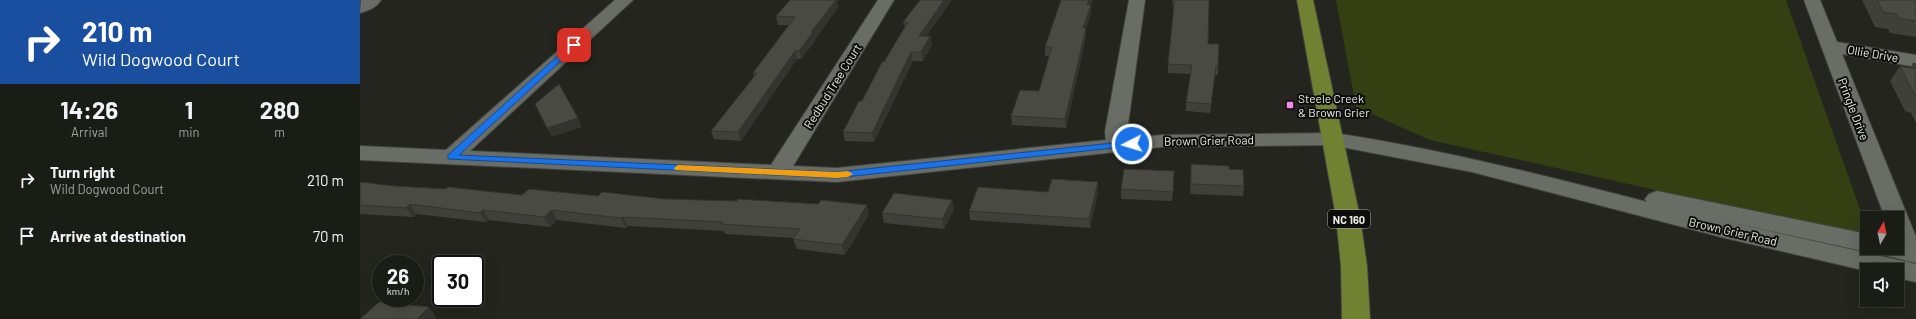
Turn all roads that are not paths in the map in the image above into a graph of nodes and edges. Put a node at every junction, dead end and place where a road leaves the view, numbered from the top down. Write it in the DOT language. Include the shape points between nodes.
graph roads {
  1 [pos="373,0"];
  2 [pos="625,0"];
  3 [pos="886,0"];
  4 [pos="1137,0"];
  5 [pos="1305,0"];
  6 [pos="1812,0"];
  7 [pos="360,8"];
  8 [pos="1830,46"];
  9 [pos="1916,61"];
  10 [pos="1334,139"];
  11 [pos="1117,145"];
  12 [pos="360,153"];
  13 [pos="451,157"];
  14 [pos="778,172"];
  15 [pos="1551,183"];
  16 [pos="1894,211"];
  17 [pos="1860,241"];
  18 [pos="1904,243"];
  19 [pos="1908,257"];
  20 [pos="1356,319"];
  1 -- 7 [label="street"];
  2 -- 13 [label="street"];
  3 -- 14 [label="street, Redbud Tree Court"];
  4 -- 11 [label="street" via="1116,132"];
  5 -- 10 [label="main road, NC 160"];
  6 -- 8 [label="street, Pringle Drive"];
  8 -- 9 [label="street, Ollie Drive"];
  8 -- 16 [label="street, Pringle Drive"];
  10 -- 11 [label="street, Brown Grier Road" via="1194,140"];
  10 -- 15 [label="street, Brown Grier Road" via="1374,145"];
  10 -- 20 [label="main road, NC 160" via="1354,266"];
  11 -- 14 [label="street, Brown Grier Road" via="836,175"];
  12 -- 13 [label="street, Brown Grier Road"];
  13 -- 14 [label="street, Brown Grier Road"];
  15 -- 17 [label="street, Brown Grier Road" via="1677,202"];
  15 -- 19 [label="street, Brown Grier Road" via="1700,224"];
  18 -- 19 [label="street, Pringle Drive"];
}
